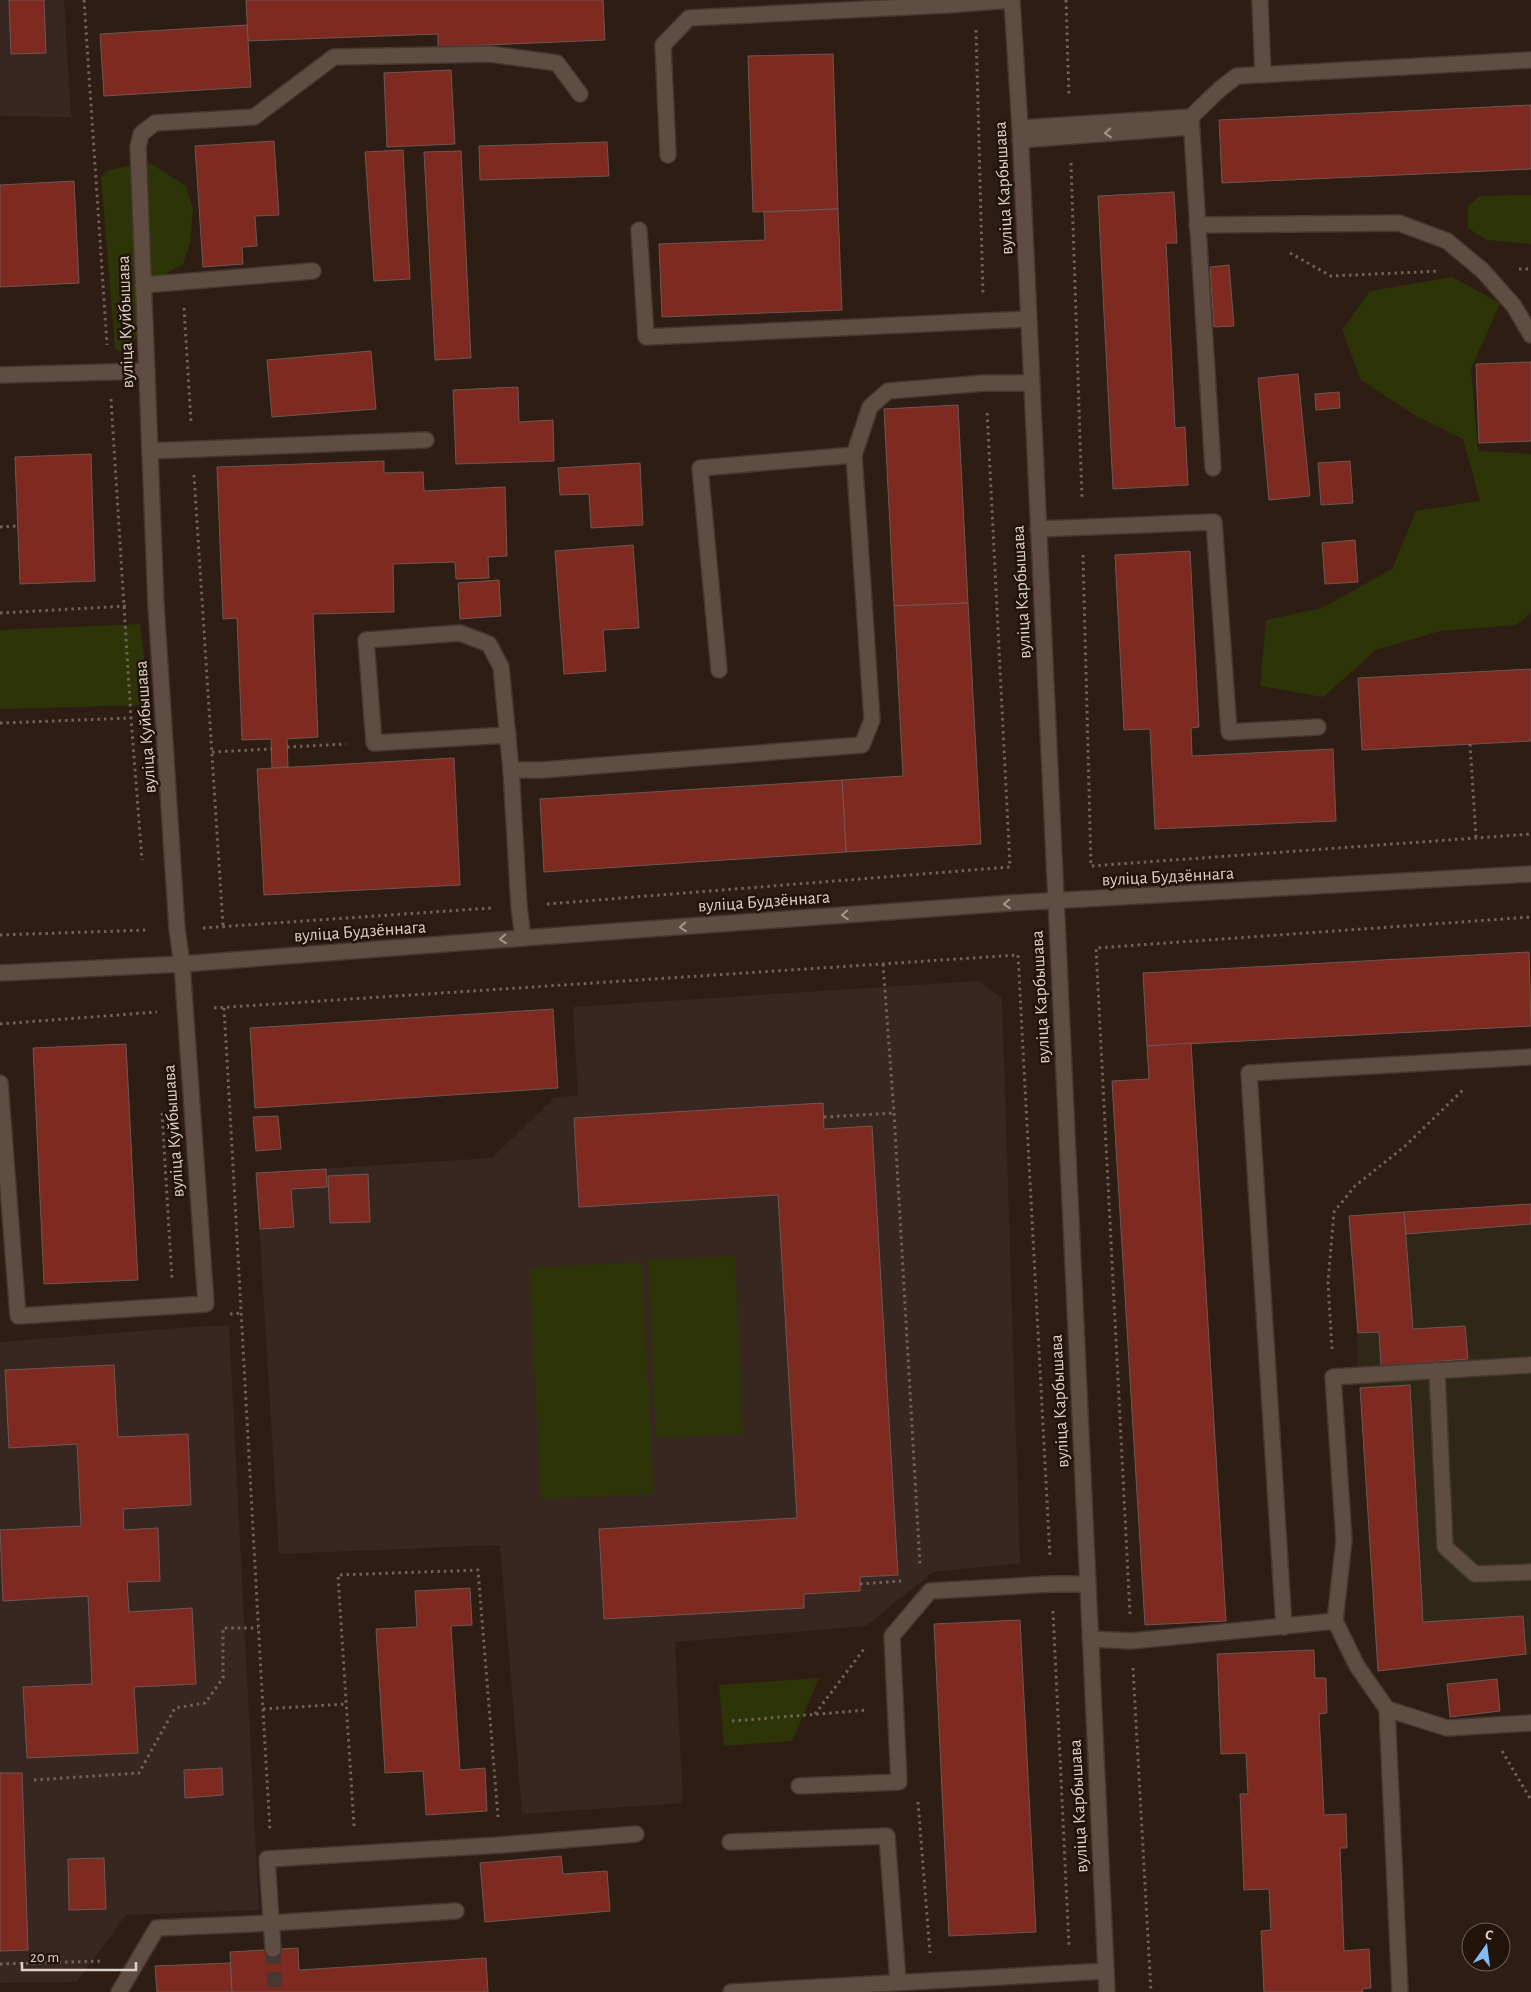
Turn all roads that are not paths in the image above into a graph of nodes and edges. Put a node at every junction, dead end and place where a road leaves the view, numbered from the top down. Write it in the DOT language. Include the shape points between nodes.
graph roads {
  1 [pos="1012,0"];
  2 [pos="1260,0"];
  3 [pos="1531,60"];
  4 [pos="1263,75"];
  5 [pos="580,94"];
  6 [pos="1191,122"];
  7 [pos="1020,134"];
  8 [pos="668,155"];
  9 [pos="1197,226"];
  10 [pos="639,230"];
  11 [pos="312,271"];
  12 [pos="143,285"];
  13 [pos="1028,319"];
  14 [pos="1531,335"];
  15 [pos="147,371"];
  16 [pos="0,375"];
  17 [pos="1031,383"];
  18 [pos="426,440"];
  19 [pos="150,451"];
  20 [pos="854,455"];
  21 [pos="1213,468"];
  22 [pos="1038,530"];
  23 [pos="719,670"];
  24 [pos="1318,727"];
  25 [pos="508,735"];
  26 [pos="511,770"];
  27 [pos="1531,874"];
  28 [pos="1056,901"];
  29 [pos="523,938"];
  30 [pos="182,964"];
  31 [pos="0,973"];
  32 [pos="1531,1057"];
  33 [pos="0,1083"];
  34 [pos="1531,1365"];
  35 [pos="1437,1370"];
  36 [pos="1531,1572"];
  37 [pos="1088,1584"];
  38 [pos="1336,1621"];
  39 [pos="1284,1627"];
  40 [pos="1090,1639"];
  41 [pos="1387,1709"];
  42 [pos="1531,1723"];
  43 [pos="799,1786"];
  44 [pos="636,1834"];
  45 [pos="730,1842"];
  46 [pos="456,1910"];
  47 [pos="271,1923"];
  48 [pos="272,1949"];
  49 [pos="1106,1971"];
  50 [pos="898,1982"];
  51 [pos="119,1992"];
  52 [pos="731,1992"];
  53 [pos="1107,1992"];
  54 [pos="1400,1992"];
  1 -- 7 [label="street, вуліца Карбышава"];
  1 -- 8 [label="street" via="689,18 663,45"];
  2 -- 4 [label="street"];
  3 -- 4 [label="street"];
  4 -- 6 [label="street" via="1237,76 1220,88"];
  5 -- 12 [label="street, вуліца Куйбышава" via="556,63 490,54 334,57 254,117 155,123 141,134 138,147"];
  6 -- 7 [label="street"];
  6 -- 9 [label="street"];
  7 -- 13 [label="street, вуліца Карбышава"];
  9 -- 14 [label="street" via="1400,223 1448,241 1482,270 1514,306"];
  9 -- 21 [label="street"];
  10 -- 13 [label="street" via="646,337"];
  11 -- 12 [label="street"];
  12 -- 15 [label="street, вуліца Куйбышава"];
  13 -- 17 [label="street, вуліца Карбышава"];
  15 -- 16 [label="street"];
  15 -- 19 [label="street, вуліца Куйбышава"];
  17 -- 20 [label="street" via="888,391 870,407"];
  17 -- 22 [label="street, вуліца Карбышава"];
  18 -- 19 [label="street"];
  19 -- 30 [label="street, вуліца Куйбышава" via="156,605"];
  20 -- 23 [label="street" via="700,468"];
  20 -- 26 [label="street" via="872,720 862,745"];
  22 -- 24 [label="street" via="1214,522 1229,732"];
  22 -- 28 [label="street, вуліца Карбышава"];
  25 -- 25 [label="street" via="501,667 489,644 460,633 366,640 374,743"];
  25 -- 26 [label="street"];
  26 -- 29 [label="street"];
  27 -- 28 [label="street, вуліца Будзённага"];
  28 -- 29 [label="street, вуліца Будзённага, one-way"];
  28 -- 37 [label="street, вуліца Карбышава"];
  29 -- 30 [label="street, вуліца Будзённага, one-way"];
  30 -- 31 [label="street, вуліца Будзённага"];
  30 -- 33 [label="street, вуліца Куйбышава" via="206,1304 18,1316"];
  32 -- 39 [label="street" via="1249,1073"];
  34 -- 35 [label="street"];
  35 -- 36 [label="street" via="1445,1547 1475,1574"];
  35 -- 38 [label="street" via="1333,1377 1344,1540"];
  37 -- 40 [label="street, вуліца Карбышава"];
  37 -- 43 [label="street" via="930,1591 892,1636 899,1782"];
  38 -- 39 [label="street"];
  38 -- 41 [label="street" via="1357,1666"];
  39 -- 40 [label="street" via="1131,1641"];
  40 -- 49 [label="street, вуліца Карбышава"];
  41 -- 42 [label="street" via="1447,1728"];
  41 -- 54 [label="street"];
  44 -- 47 [label="street" via="269,1859"];
  45 -- 50 [label="street" via="887,1836"];
  46 -- 47 [label="street"];
  47 -- 48 [label="street"];
  47 -- 51 [label="street" via="157,1928"];
  49 -- 50 [label="street"];
  49 -- 53 [label="street, вуліца Карбышава"];
  50 -- 52 [label="street"];
}
